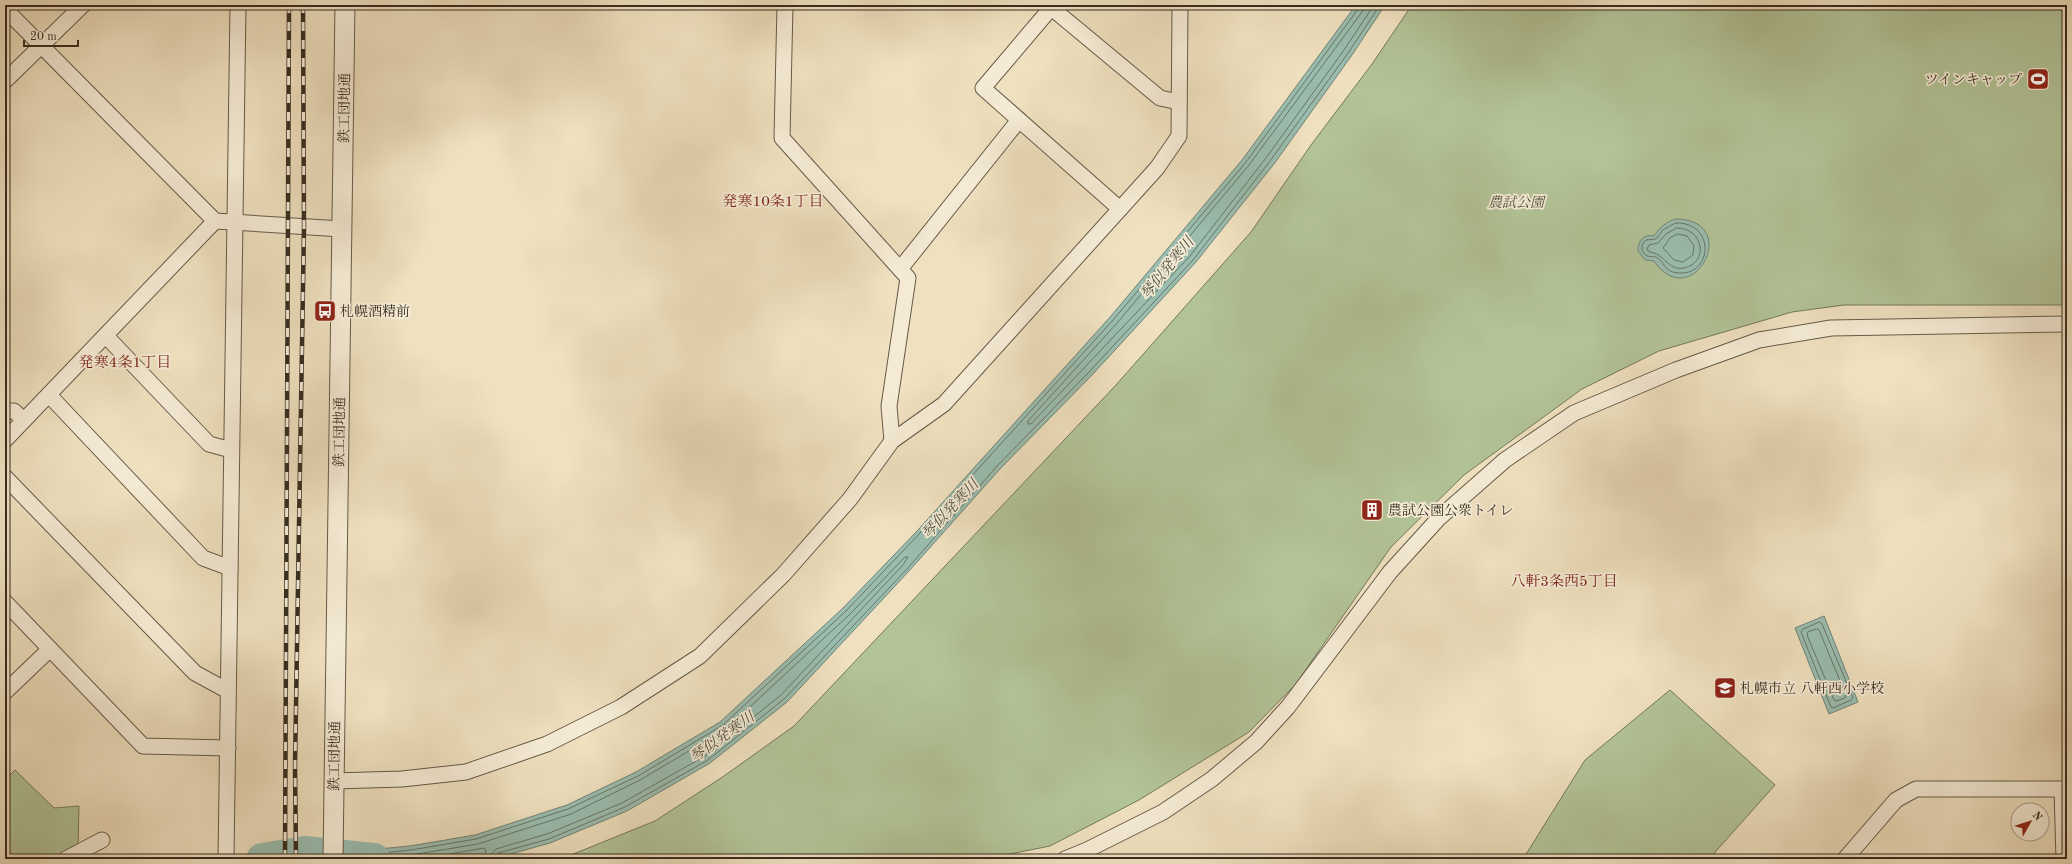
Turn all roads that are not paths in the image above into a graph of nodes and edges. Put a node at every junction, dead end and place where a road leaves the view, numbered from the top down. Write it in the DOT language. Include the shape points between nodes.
graph roads {
  1 [pos="84,5"];
  2 [pos="238,5"];
  3 [pos="345,5"];
  4 [pos="785,5"];
  5 [pos="1180,5"];
  6 [pos="1050,6"];
  7 [pos="5,9"];
  8 [pos="42,45"];
  9 [pos="5,81"];
  10 [pos="1179,102"];
  11 [pos="1019,120"];
  12 [pos="1120,209"];
  13 [pos="215,221"];
  14 [pos="235,223"];
  15 [pos="342,229"];
  16 [pos="900,270"];
  17 [pos="2067,324"];
  18 [pos="106,336"];
  19 [pos="49,396"];
  20 [pos="5,412"];
  21 [pos="24,420"];
  22 [pos="5,440"];
  23 [pos="892,441"];
  24 [pos="231,450"];
  25 [pos="5,477"];
  26 [pos="230,568"];
  27 [pos="5,602"];
  28 [pos="50,649"];
  29 [pos="228,691"];
  30 [pos="5,692"];
  31 [pos="228,748"];
  32 [pos="334,789"];
  33 [pos="2065,789"];
  34 [pos="102,840"];
  35 [pos="66,859"];
  36 [pos="226,859"];
  37 [pos="333,859"];
  38 [pos="1064,859"];
  39 [pos="1845,859"];
  40 [pos="2064,859"];
  1 -- 8 [label="street"];
  2 -- 14 [label="street"];
  3 -- 15 [label="street, 鉄工団地通"];
  4 -- 16 [label="street" via="782,138"];
  5 -- 10 [label="street"];
  6 -- 10 [label="street" via="1160,98"];
  6 -- 11 [label="street" via="983,88"];
  7 -- 8 [label="street"];
  8 -- 9 [label="street"];
  8 -- 13 [label="street"];
  10 -- 12 [label="street" via="1179,136 1157,168"];
  11 -- 12 [label="street"];
  11 -- 16 [label="street"];
  12 -- 23 [label="street" via="944,404"];
  13 -- 14 [label="street"];
  13 -- 18 [label="street"];
  14 -- 15 [label="street"];
  14 -- 24 [label="street"];
  15 -- 32 [label="street, 鉄工団地通"];
  16 -- 23 [label="street" via="908,278 889,406"];
  17 -- 38 [label="street" via="1831,328 1758,340 1676,370 1574,413 1505,460 1439,518 1390,572 1288,707 1256,742 1212,779 1163,812"];
  18 -- 19 [label="street"];
  18 -- 24 [label="street" via="209,444"];
  19 -- 21 [label="street"];
  19 -- 26 [label="street" via="203,558"];
  20 -- 21 [label="street" via="14,411"];
  21 -- 22 [label="street"];
  23 -- 32 [label="street" via="850,499 783,575 700,656 621,707 547,744 466,772"];
  24 -- 26 [label="street"];
  25 -- 29 [label="street" via="195,673"];
  26 -- 29 [label="street"];
  27 -- 28 [label="street"];
  28 -- 30 [label="street"];
  28 -- 31 [label="street" via="143,746"];
  29 -- 31 [label="street"];
  31 -- 36 [label="street"];
  32 -- 37 [label="street, 鉄工団地通"];
  33 -- 39 [label="street" via="1916,789 1896,800"];
  33 -- 40 [label="street"];
  34 -- 35 [label="street"];
}
